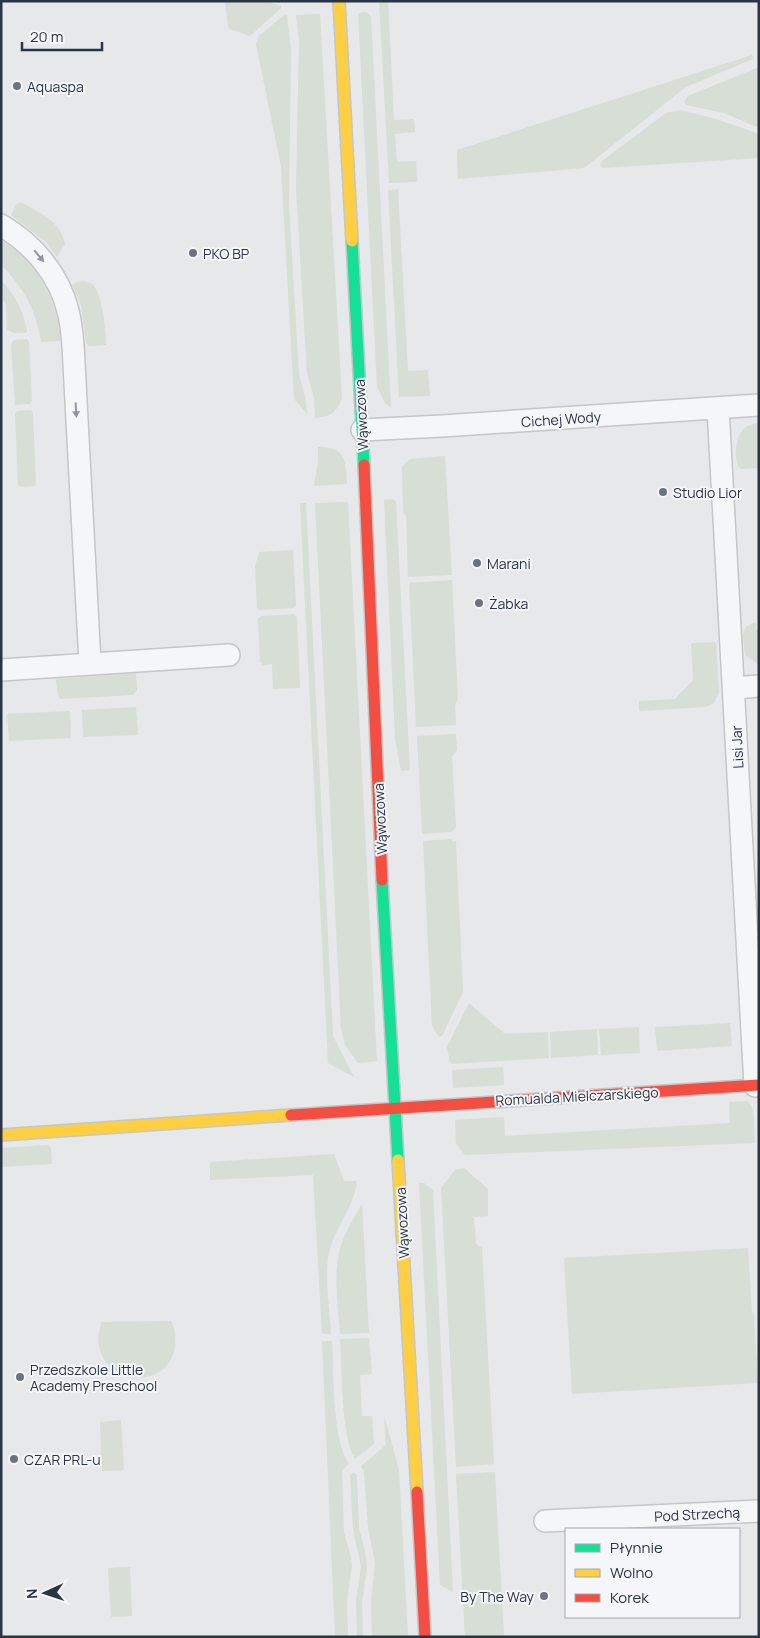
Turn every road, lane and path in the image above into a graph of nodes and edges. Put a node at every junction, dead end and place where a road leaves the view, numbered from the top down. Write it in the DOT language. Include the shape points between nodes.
graph roads {
  1 [pos="339,1"];
  2 [pos="1,225"];
  3 [pos="759,405"];
  4 [pos="718,408"];
  5 [pos="362,430"];
  6 [pos="229,655"];
  7 [pos="90,663"];
  8 [pos="1,670"];
  9 [pos="759,686"];
  10 [pos="734,688"];
  11 [pos="757,1086"];
  12 [pos="396,1108"];
  13 [pos="1,1135"];
  14 [pos="759,1511"];
  15 [pos="545,1521"];
  16 [pos="424,1637"];
  1 -- 5 [label="street, Wąwozowa"];
  2 -- 7 [label="street, one-way" via="38,253 56,280 68,310 73,345"];
  3 -- 4 [label="street, Cichej Wody"];
  4 -- 5 [label="street, Cichej Wody"];
  4 -- 10 [label="street, Lisi Jar"];
  5 -- 12 [label="street, Wąwozowa"];
  6 -- 7 [label="street"];
  7 -- 8 [label="street"];
  9 -- 10 [label="street"];
  10 -- 11 [label="street, Lisi Jar"];
  11 -- 12 [label="street, Romualda Mielczarskiego"];
  12 -- 13 [label="street, Romualda Mielczarskiego"];
  12 -- 16 [label="street, Wąwozowa"];
  14 -- 15 [label="street, Pod Strzechą"];
}
